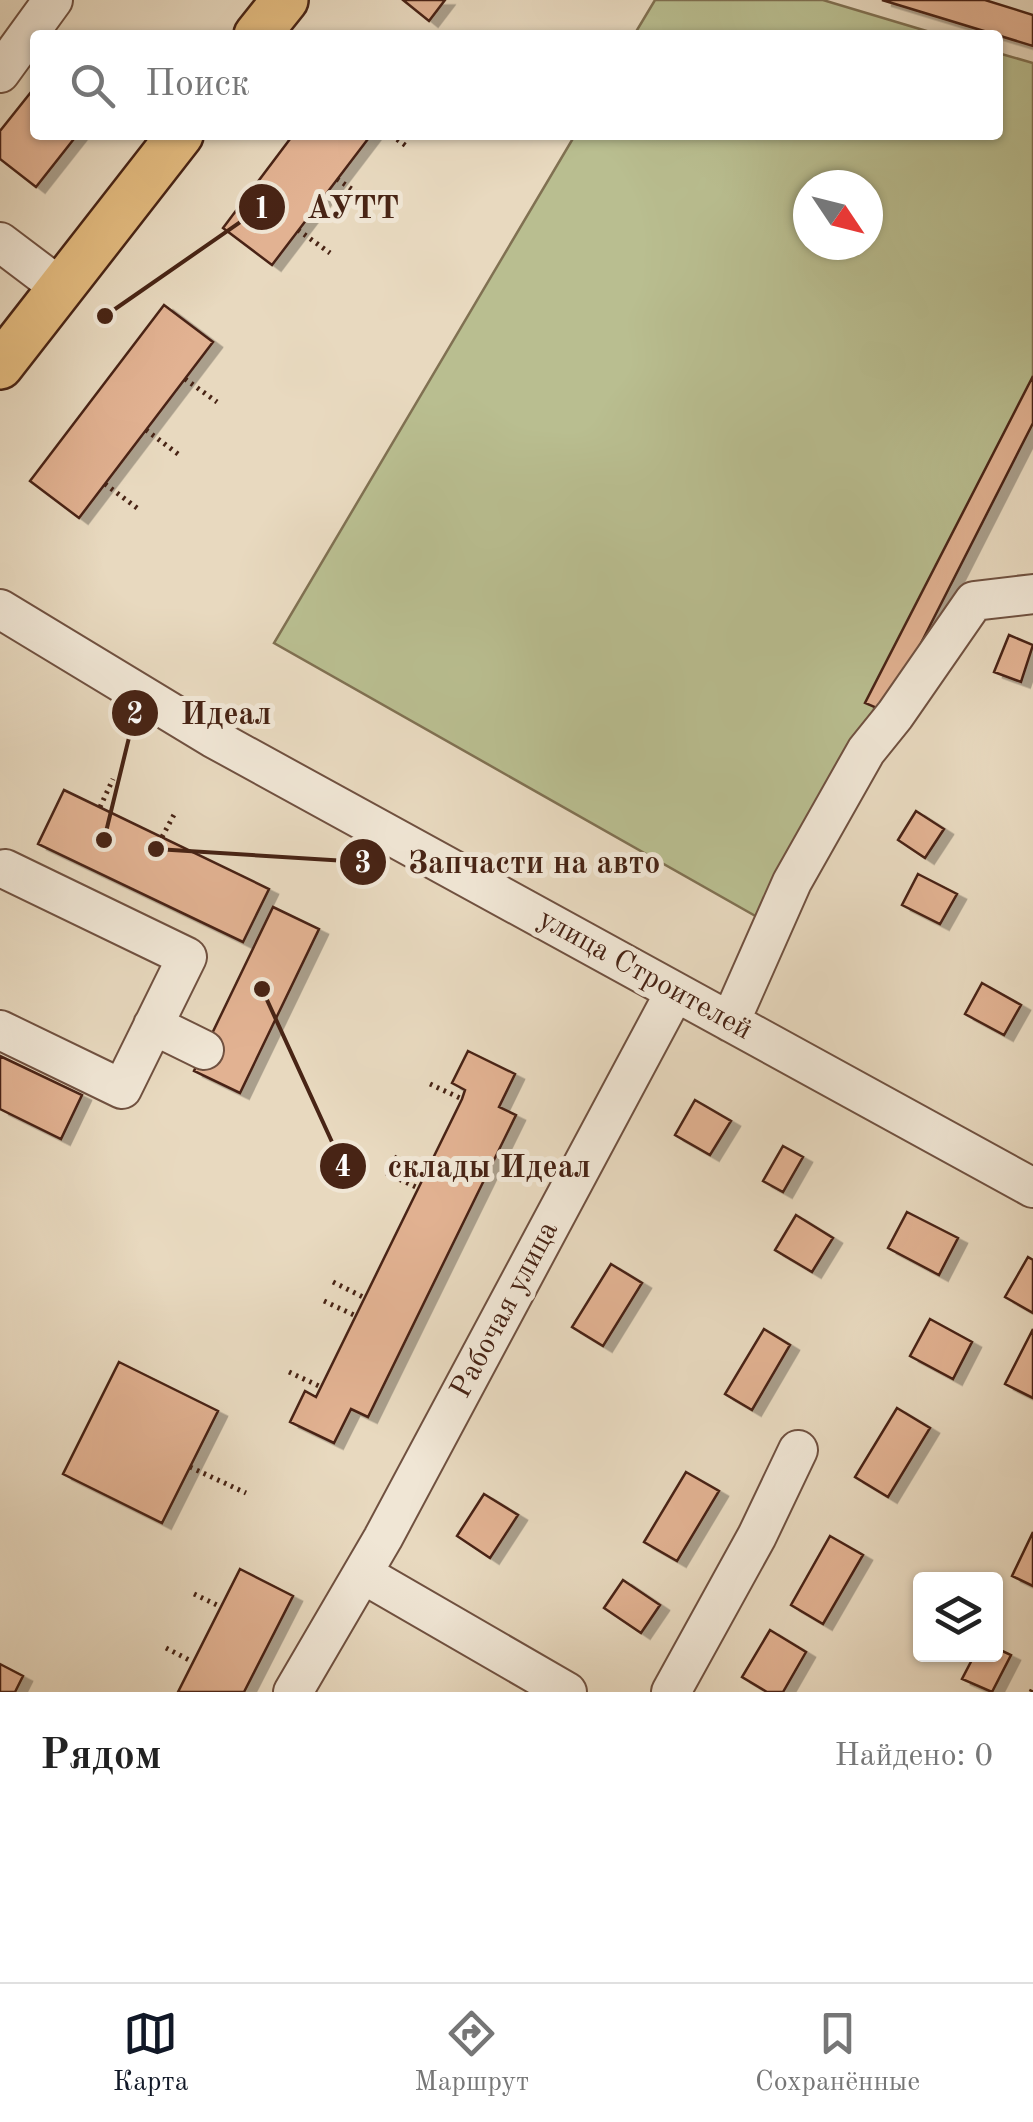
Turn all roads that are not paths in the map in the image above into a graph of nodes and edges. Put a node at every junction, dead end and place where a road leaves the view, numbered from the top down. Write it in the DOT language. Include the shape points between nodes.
graph roads {
  1 [pos="54,0"];
  2 [pos="284,0"];
  3 [pos="32,30"];
  4 [pos="262,30"];
  5 [pos="30,32"];
  6 [pos="0,73"];
  7 [pos="176,140"];
  8 [pos="0,242"];
  9 [pos="61,288"];
  10 [pos="0,366"];
  11 [pos="1033,594"];
  12 [pos="0,609"];
  13 [pos="6,869"];
  14 [pos="674,992"];
  15 [pos="730,1022"];
  16 [pos="154,1025"];
  17 [pos="0,1030"];
  18 [pos="204,1050"];
  19 [pos="1033,1188"];
  20 [pos="798,1450"];
  21 [pos="363,1574"];
  22 [pos="294,1692"];
  23 [pos="567,1692"];
  24 [pos="671,1692"];
  1 -- 3 [label="street"];
  2 -- 4 [label="main road"];
  5 -- 6 [label="street"];
  7 -- 9 [label="main road"];
  8 -- 9 [label="street"];
  9 -- 10 [label="main road"];
  11 -- 15 [label="street" via="974,600 866,751 792,882"];
  12 -- 14 [label="street, улица Строителей" via="213,738"];
  13 -- 16 [label="street" via="186,957"];
  14 -- 15 [label="street, улица Строителей"];
  14 -- 21 [label="street, Рабочая улица"];
  15 -- 19 [label="street, улица Строителей"];
  16 -- 17 [label="street" via="122,1089"];
  16 -- 18 [label="street"];
  20 -- 24 [label="street"];
  21 -- 22 [label="street, Рабочая улица"];
  21 -- 23 [label="street"];
}
